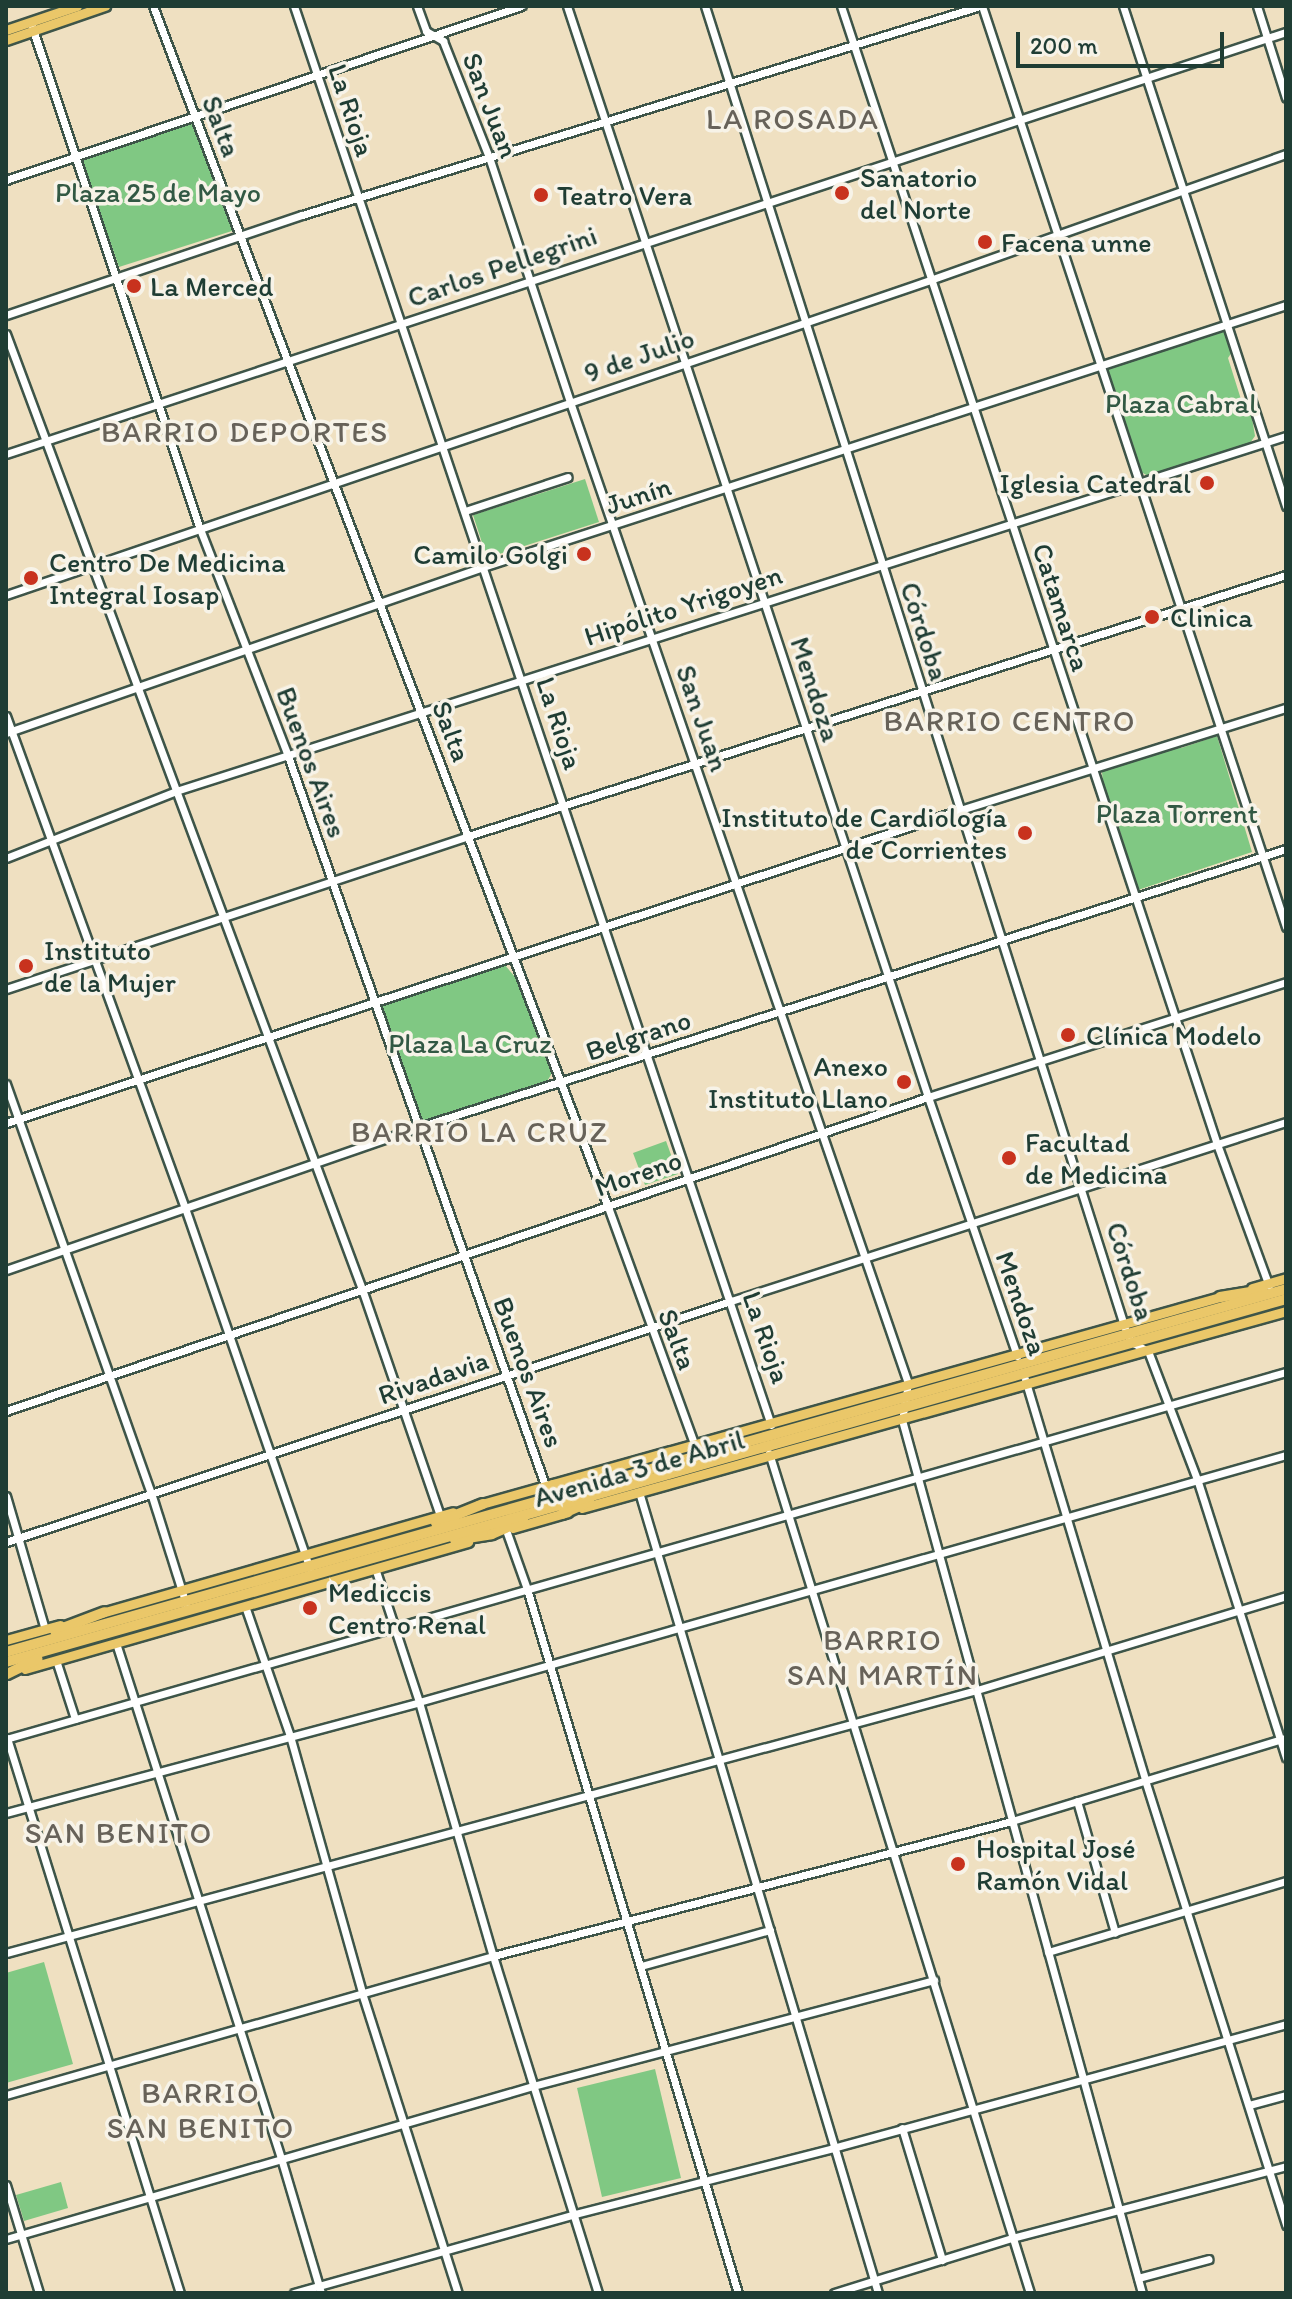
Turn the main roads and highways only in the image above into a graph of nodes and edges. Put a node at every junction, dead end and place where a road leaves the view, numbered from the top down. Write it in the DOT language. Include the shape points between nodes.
graph roads {
  1 [pos="77,6"];
  2 [pos="105,6"];
  3 [pos="32,26"];
  4 [pos="6,30"];
  5 [pos="6,40"];
  6 [pos="1286,1278"];
  7 [pos="1220,1297"];
  8 [pos="1284,1299"];
  9 [pos="1128,1334"];
  10 [pos="1022,1369"];
  11 [pos="701,1464"];
  12 [pos="660,1470"];
  13 [pos="553,1502"];
  14 [pos="483,1504"];
  15 [pos="445,1531"];
  16 [pos="492,1534"];
  17 [pos="366,1554"];
  18 [pos="312,1575"];
  19 [pos="186,1606"];
  20 [pos="105,1612"];
  21 [pos="114,1630"];
  22 [pos="6,1640"];
  23 [pos="6,1651"];
  24 [pos="6,1662"];
  25 [pos="6,1674"];
  1 -- 3 [label="main road"];
  2 -- 3 [label="main road"];
  3 -- 4 [label="main road"];
  3 -- 5 [label="main road"];
  6 -- 7 [label="main road, Avenida 3 de Abril"];
  7 -- 8 [label="highway" via="1265,1289"];
  7 -- 9 [label="main road, Avenida 3 de Abril"];
  8 -- 9 [label="highway, Avenida 3 de Abril"];
  8 -- 10 [label="main road, Avenida 3 de Abril" via="1148,1351"];
  9 -- 10 [label="highway, Avenida 3 de Abril"];
  9 -- 10 [label="main road, Avenida 3 de Abril"];
  10 -- 11 [label="highway, Avenida 3 de Abril" via="770,1439"];
  10 -- 11 [label="main road, Avenida 3 de Abril" via="902,1420 768,1457"];
  10 -- 13 [label="main road, Avenida 3 de Abril" via="908,1383 772,1421 695,1443"];
  11 -- 12 [label="highway, Avenida 3 de Abril"];
  11 -- 13 [label="main road, Avenida 3 de Abril" via="639,1492"];
  12 -- 13 [label="highway"];
  12 -- 13 [label="highway" via="573,1484"];
  13 -- 14 [label="main road, Avenida 3 de Abril"];
  13 -- 15 [label="highway, Avenida 3 de Abril"];
  13 -- 16 [label="highway"];
  13 -- 16 [label="main road, Avenida 3 de Abril"];
  14 -- 15 [label="highway"];
  15 -- 16 [label="highway"];
  15 -- 17 [label="highway"];
  15 -- 17 [label="highway"];
  15 -- 18 [label="main road, Avenida 3 de Abril" via="375,1568"];
  15 -- 19 [label="main road, Avenida 3 de Abril" via="306,1554"];
  17 -- 18 [label="highway, Avenida 3 de Abril"];
  18 -- 19 [label="highway, Avenida 3 de Abril"];
  18 -- 19 [label="main road, Avenida 3 de Abril" via="245,1606"];
  19 -- 20 [label="main road, Avenida 3 de Abril"];
  19 -- 21 [label="highway, Avenida 3 de Abril"];
  19 -- 23 [label="highway, Avenida 3 de Abril"];
  19 -- 25 [label="main road, Avenida 3 de Abril" via="116,1643"];
  20 -- 22 [label="main road, Avenida 3 de Abril"];
  20 -- 23 [label="highway"];
  21 -- 24 [label="highway, Avenida 3 de Abril"];
  21 -- 25 [label="highway"];
}
